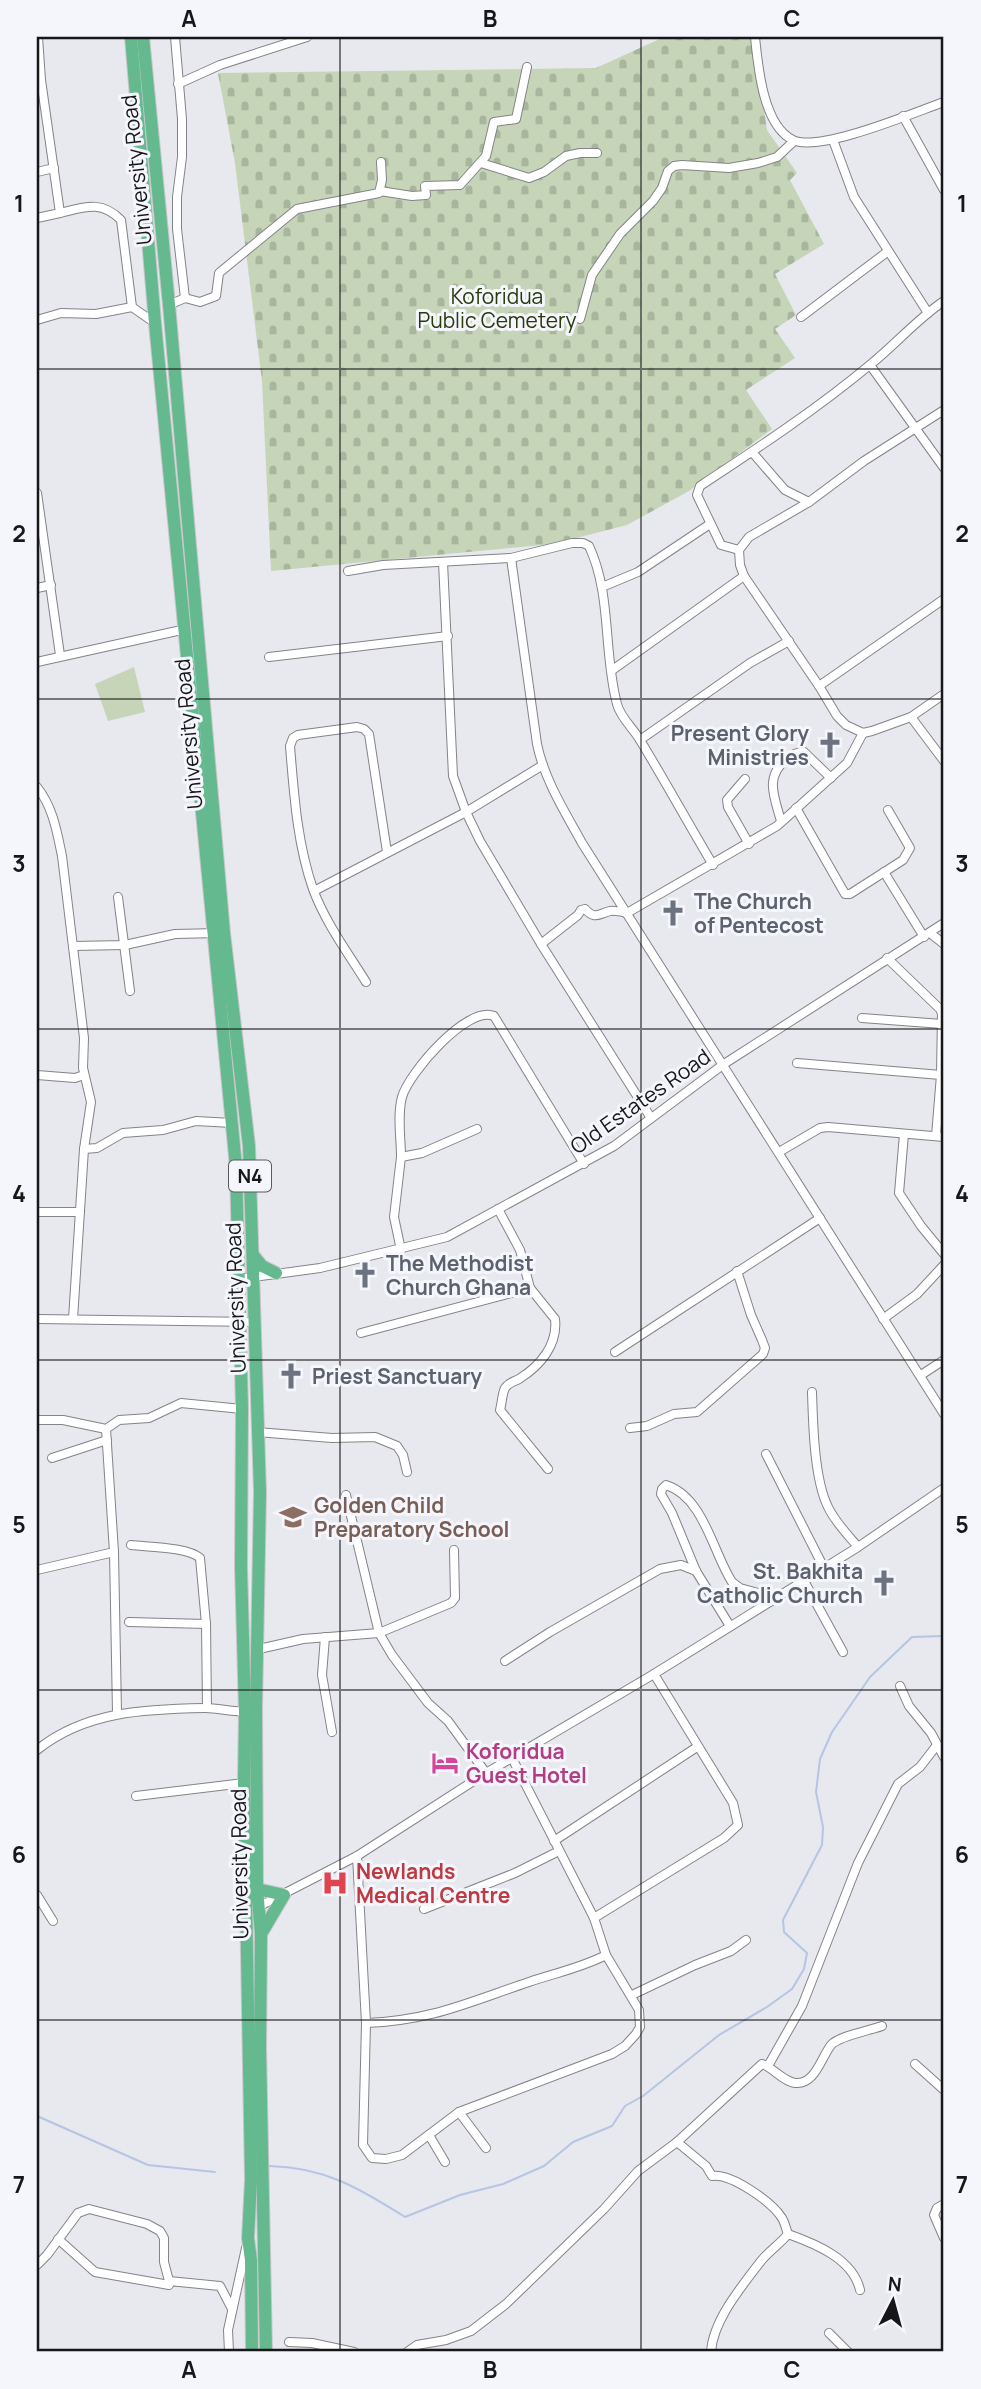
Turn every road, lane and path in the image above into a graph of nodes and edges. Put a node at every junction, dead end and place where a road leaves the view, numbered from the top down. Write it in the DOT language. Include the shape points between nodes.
graph roads {
  1 [pos="38,37"];
  2 [pos="131,37"];
  3 [pos="143,37"];
  4 [pos="175,37"];
  5 [pos="307,37"];
  6 [pos="755,37"];
  7 [pos="527,67"];
  8 [pos="39,81"];
  9 [pos="178,84"];
  10 [pos="944,102"];
  11 [pos="903,116"];
  12 [pos="832,140"];
  13 [pos="794,141"];
  14 [pos="597,153"];
  15 [pos="381,162"];
  16 [pos="481,163"];
  17 [pos="54,168"];
  18 [pos="37,172"];
  19 [pos="944,190"];
  20 [pos="380,191"];
  21 [pos="60,213"];
  22 [pos="37,218"];
  23 [pos="887,252"];
  24 [pos="185,298"];
  25 [pos="944,302"];
  26 [pos="169,305"];
  27 [pos="132,307"];
  28 [pos="928,313"];
  29 [pos="801,317"];
  30 [pos="580,319"];
  31 [pos="37,320"];
  32 [pos="155,323"];
  33 [pos="870,365"];
  34 [pos="944,410"];
  35 [pos="916,428"];
  36 [pos="752,452"];
  37 [pos="944,468"];
  38 [pos="37,493"];
  39 [pos="809,502"];
  40 [pos="37,507"];
  41 [pos="710,524"];
  42 [pos="739,550"];
  43 [pos="511,558"];
  44 [pos="443,562"];
  45 [pos="348,571"];
  46 [pos="744,576"];
  47 [pos="51,585"];
  48 [pos="602,587"];
  49 [pos="37,588"];
  50 [pos="944,599"];
  51 [pos="186,629"];
  52 [pos="448,636"];
  53 [pos="789,641"];
  54 [pos="60,655"];
  55 [pos="269,657"];
  56 [pos="37,662"];
  57 [pos="611,671"];
  58 [pos="819,685"];
  59 [pos="944,694"];
  60 [pos="911,717"];
  61 [pos="863,733"];
  62 [pos="640,740"];
  63 [pos="944,761"];
  64 [pos="543,765"];
  65 [pos="831,778"];
  66 [pos="744,779"];
  67 [pos="37,787"];
  68 [pos="796,808"];
  69 [pos="888,810"];
  70 [pos="466,812"];
  71 [pos="781,821"];
  72 [pos="749,844"];
  73 [pos="387,852"];
  74 [pos="713,865"];
  75 [pos="884,872"];
  76 [pos="314,891"];
  77 [pos="118,897"];
  78 [pos="627,913"];
  79 [pos="944,923"];
  80 [pos="219,933"];
  81 [pos="927,935"];
  82 [pos="125,944"];
  83 [pos="541,944"];
  84 [pos="944,944"];
  85 [pos="74,946"];
  86 [pos="887,958"];
  87 [pos="366,982"];
  88 [pos="130,991"];
  89 [pos="862,1018"];
  90 [pos="942,1024"];
  91 [pos="797,1063"];
  92 [pos="724,1064"];
  93 [pos="37,1075"];
  94 [pos="84,1075"];
  95 [pos="942,1075"];
  96 [pos="651,1118"];
  97 [pos="232,1123"];
  98 [pos="477,1129"];
  99 [pos="904,1134"];
  100 [pos="940,1136"];
  101 [pos="84,1149"];
  102 [pos="779,1152"];
  103 [pos="401,1157"];
  104 [pos="584,1164"];
  105 [pos="498,1209"];
  106 [pos="37,1212"];
  107 [pos="80,1212"];
  108 [pos="820,1218"];
  109 [pos="401,1250"];
  110 [pos="944,1254"];
  111 [pos="253,1255"];
  112 [pos="944,1265"];
  113 [pos="737,1270"];
  114 [pos="276,1273"];
  115 [pos="253,1277"];
  116 [pos="239,1279"];
  117 [pos="530,1288"];
  118 [pos="37,1319"];
  119 [pos="73,1319"];
  120 [pos="883,1319"];
  121 [pos="240,1322"];
  122 [pos="255,1322"];
  123 [pos="361,1333"];
  124 [pos="615,1352"];
  125 [pos="944,1360"];
  126 [pos="921,1375"];
  127 [pos="812,1392"];
  128 [pos="243,1409"];
  129 [pos="944,1414"];
  130 [pos="37,1420"];
  131 [pos="630,1428"];
  132 [pos="106,1429"];
  133 [pos="257,1432"];
  134 [pos="107,1440"];
  135 [pos="766,1454"];
  136 [pos="52,1458"];
  137 [pos="548,1469"];
  138 [pos="407,1472"];
  139 [pos="944,1488"];
  140 [pos="346,1494"];
  141 [pos="131,1545"];
  142 [pos="858,1547"];
  143 [pos="454,1550"];
  144 [pos="114,1552"];
  145 [pos="824,1568"];
  146 [pos="37,1570"];
  147 [pos="696,1571"];
  148 [pos="804,1581"];
  149 [pos="769,1602"];
  150 [pos="129,1622"];
  151 [pos="206,1624"];
  152 [pos="730,1626"];
  153 [pos="379,1633"];
  154 [pos="325,1637"];
  155 [pos="259,1649"];
  156 [pos="843,1652"];
  157 [pos="505,1661"];
  158 [pos="654,1674"];
  159 [pos="900,1686"];
  160 [pos="207,1708"];
  161 [pos="251,1710"];
  162 [pos="117,1713"];
  163 [pos="332,1732"];
  164 [pos="937,1745"];
  165 [pos="697,1747"];
  166 [pos="37,1750"];
  167 [pos="944,1757"];
  168 [pos="512,1758"];
  169 [pos="486,1773"];
  170 [pos="244,1783"];
  171 [pos="136,1796"];
  172 [pos="554,1841"];
  173 [pos="559,1851"];
  174 [pos="357,1856"];
  175 [pos="257,1889"];
  176 [pos="37,1895"];
  177 [pos="284,1895"];
  178 [pos="259,1907"];
  179 [pos="424,1909"];
  180 [pos="246,1914"];
  181 [pos="593,1917"];
  182 [pos="53,1921"];
  183 [pos="261,1934"];
  184 [pos="746,1940"];
  185 [pos="606,1955"];
  186 [pos="632,1994"];
  187 [pos="366,2023"];
  188 [pos="882,2026"];
  189 [pos="915,2064"];
  190 [pos="768,2066"];
  191 [pos="944,2090"];
  192 [pos="459,2112"];
  193 [pos="429,2135"];
  194 [pos="677,2141"];
  195 [pos="486,2148"];
  196 [pos="445,2162"];
  197 [pos="944,2204"];
  198 [pos="788,2234"];
  199 [pos="248,2238"];
  200 [pos="944,2238"];
  201 [pos="58,2239"];
  202 [pos="37,2265"];
  203 [pos="169,2281"];
  204 [pos="860,2290"];
  205 [pos="232,2309"];
  206 [pos="259,2319"];
  207 [pos="830,2333"];
  208 [pos="289,2342"];
  209 [pos="266,2348"];
  210 [pos="252,2349"];
  211 [pos="229,2352"];
  212 [pos="354,2352"];
  213 [pos="407,2352"];
  214 [pos="711,2352"];
  215 [pos="848,2352"];
  1 -- 8 [label="street"];
  2 -- 32 [label="highway, University Road / N4"];
  3 -- 26 [label="highway, University Road / N4"];
  4 -- 9 [label="street"];
  5 -- 9 [label="street"];
  6 -- 13 [label="street" via="769,114"];
  7 -- 16 [label="street" via="516,119 494,122 492,141"];
  8 -- 17 [label="street"];
  9 -- 24 [label="street" via="182,119 177,229"];
  10 -- 11 [label="street"];
  11 -- 12 [label="street"];
  11 -- 19 [label="street"];
  12 -- 13 [label="street"];
  12 -- 23 [label="street" via="854,197"];
  13 -- 30 [label="street" via="777,157 758,163 729,169 682,165 668,171 653,201 620,234 592,275"];
  14 -- 16 [label="street" via="566,156 529,178"];
  15 -- 20 [label="street"];
  16 -- 20 [label="street" via="460,185 425,186 426,195"];
  17 -- 18 [label="street"];
  17 -- 21 [label="street"];
  20 -- 24 [label="street" via="298,209 219,273 216,296 200,302"];
  21 -- 22 [label="street"];
  21 -- 27 [label="street" via="101,206 121,220"];
  23 -- 28 [label="street"];
  23 -- 29 [label="street"];
  24 -- 26 [label="street"];
  25 -- 28 [label="street"];
  26 -- 80 [label="highway, University Road / N4"];
  27 -- 31 [label="street" via="96,314 61,313"];
  27 -- 32 [label="street"];
  28 -- 33 [label="street"];
  32 -- 51 [label="highway, University Road / N4"];
  33 -- 35 [label="street"];
  33 -- 36 [label="street"];
  34 -- 35 [label="street"];
  35 -- 37 [label="street"];
  35 -- 39 [label="street"];
  36 -- 39 [label="street" via="785,490"];
  36 -- 41 [label="street" via="697,490"];
  38 -- 40 [label="street"];
  39 -- 42 [label="street" via="749,537"];
  40 -- 47 [label="street"];
  41 -- 42 [label="street" via="721,545"];
  41 -- 48 [label="street" via="638,572"];
  42 -- 46 [label="street"];
  43 -- 44 [label="street"];
  43 -- 48 [label="street" via="583,543 597,564"];
  43 -- 64 [label="street"];
  44 -- 45 [label="street"];
  44 -- 52 [label="street"];
  46 -- 53 [label="street"];
  46 -- 57 [label="street"];
  47 -- 49 [label="street"];
  47 -- 54 [label="street"];
  48 -- 57 [label="street"];
  50 -- 58 [label="street"];
  51 -- 54 [label="street"];
  51 -- 80 [label="highway, University Road / N4"];
  52 -- 55 [label="street"];
  52 -- 70 [label="street" via="453,776"];
  53 -- 58 [label="street"];
  53 -- 62 [label="street"];
  54 -- 56 [label="street"];
  57 -- 62 [label="street" via="618,708"];
  58 -- 61 [label="street" via="836,716"];
  59 -- 60 [label="street"];
  60 -- 61 [label="street"];
  60 -- 63 [label="street"];
  61 -- 65 [label="street" via="847,762"];
  62 -- 74 [label="street"];
  64 -- 70 [label="street"];
  64 -- 78 [label="street" via="582,843"];
  65 -- 68 [label="street"];
  65 -- 71 [label="street" via="804,752 796,752 778,766 773,794"];
  66 -- 72 [label="street" via="727,800"];
  67 -- 85 [label="street" via="56,827"];
  68 -- 71 [label="street"];
  68 -- 75 [label="street" via="845,894"];
  69 -- 75 [label="street" via="910,848 903,860"];
  70 -- 73 [label="street"];
  70 -- 83 [label="street"];
  71 -- 72 [label="street"];
  72 -- 74 [label="street"];
  73 -- 76 [label="street"];
  73 -- 76 [label="street" via="369,734 357,727 292,738 295,801"];
  74 -- 78 [label="street"];
  75 -- 81 [label="street"];
  76 -- 87 [label="street"];
  77 -- 82 [label="street"];
  78 -- 83 [label="street" via="612,910 596,917 581,909"];
  78 -- 92 [label="street"];
  79 -- 81 [label="street, Old Estates Road"];
  80 -- 82 [label="street" via="175,934"];
  80 -- 97 [label="highway, University Road / N4"];
  80 -- 111 [label="highway, University Road / N4" via="249,1146"];
  81 -- 84 [label="street"];
  81 -- 86 [label="street, Old Estates Road"];
  82 -- 85 [label="street"];
  82 -- 88 [label="street"];
  83 -- 96 [label="street"];
  85 -- 94 [label="street"];
  86 -- 90 [label="street" via="940,1009"];
  86 -- 92 [label="street, Old Estates Road"];
  89 -- 90 [label="street"];
  90 -- 95 [label="street"];
  91 -- 95 [label="street"];
  92 -- 96 [label="street, Old Estates Road"];
  92 -- 102 [label="street"];
  93 -- 94 [label="street"];
  94 -- 101 [label="street" via="91,1102"];
  95 -- 100 [label="street"];
  96 -- 104 [label="street, Old Estates Road"];
  97 -- 101 [label="street" via="196,1121 163,1130 123,1133 97,1148"];
  97 -- 116 [label="highway, University Road / N4"];
  98 -- 103 [label="street" via="422,1153"];
  99 -- 100 [label="street"];
  99 -- 102 [label="street" via="823,1127"];
  99 -- 110 [label="street" via="900,1193"];
  101 -- 107 [label="street"];
  102 -- 108 [label="street"];
  103 -- 104 [label="street" via="400,1113 408,1082 443,1041 477,1015 488,1013"];
  103 -- 109 [label="street" via="394,1217"];
  104 -- 105 [label="street, Old Estates Road"];
  105 -- 109 [label="street, Old Estates Road" via="447,1237"];
  105 -- 117 [label="street" via="520,1250"];
  106 -- 107 [label="street"];
  107 -- 119 [label="street"];
  108 -- 113 [label="street"];
  108 -- 120 [label="street"];
  109 -- 114 [label="street, Old Estates Road"];
  111 -- 114 [label="highway"];
  111 -- 115 [label="highway, University Road / N4"];
  112 -- 120 [label="street" via="917,1294"];
  113 -- 124 [label="street"];
  113 -- 131 [label="street" via="765,1348 763,1354 697,1412 674,1413 647,1426"];
  114 -- 115 [label="street, Old Estates Road"];
  115 -- 116 [label="street, Old Estates Road"];
  115 -- 122 [label="highway, University Road / N4"];
  116 -- 121 [label="highway, University Road / N4"];
  117 -- 123 [label="street"];
  117 -- 137 [label="street" via="555,1319 554,1342 542,1359 507,1384 500,1410"];
  118 -- 119 [label="street"];
  119 -- 121 [label="street"];
  120 -- 126 [label="street"];
  121 -- 122 [label="street"];
  121 -- 128 [label="highway, University Road / N4"];
  122 -- 133 [label="highway, University Road / N4"];
  125 -- 126 [label="street"];
  126 -- 129 [label="street"];
  127 -- 142 [label="street" via="824,1497"];
  128 -- 132 [label="street" via="181,1403 142,1420 119,1420"];
  128 -- 161 [label="highway, University Road / N4" via="241,1567"];
  130 -- 132 [label="street"];
  132 -- 134 [label="street"];
  133 -- 138 [label="street" via="375,1437 397,1446"];
  133 -- 155 [label="highway, University Road / N4"];
  134 -- 136 [label="street"];
  134 -- 144 [label="street"];
  135 -- 145 [label="street"];
  139 -- 142 [label="street"];
  140 -- 153 [label="street"];
  141 -- 151 [label="street" via="200,1558"];
  142 -- 145 [label="street"];
  143 -- 153 [label="street" via="454,1601"];
  144 -- 146 [label="street"];
  144 -- 162 [label="street"];
  145 -- 148 [label="street"];
  147 -- 149 [label="street" via="661,1494 666,1485 694,1506 732,1582 765,1595"];
  147 -- 152 [label="street"];
  147 -- 157 [label="street" via="681,1565 660,1569"];
  148 -- 149 [label="street"];
  148 -- 156 [label="street"];
  149 -- 152 [label="street"];
  150 -- 151 [label="street"];
  151 -- 160 [label="street"];
  152 -- 158 [label="street"];
  153 -- 154 [label="street"];
  153 -- 169 [label="street" via="428,1703 448,1721"];
  154 -- 155 [label="street"];
  154 -- 163 [label="street" via="322,1675"];
  155 -- 161 [label="highway, University Road / N4"];
  158 -- 165 [label="street"];
  158 -- 168 [label="street"];
  159 -- 164 [label="street"];
  160 -- 161 [label="street"];
  160 -- 162 [label="street"];
  161 -- 170 [label="highway, University Road / N4"];
  161 -- 175 [label="highway, University Road / N4"];
  162 -- 166 [label="street" via="66,1730"];
  164 -- 167 [label="street"];
  164 -- 190 [label="street" via="920,1768 898,1784 858,1863 802,2006"];
  165 -- 172 [label="street"];
  165 -- 181 [label="street" via="733,1803 738,1825"];
  168 -- 169 [label="street"];
  168 -- 172 [label="street"];
  169 -- 174 [label="street"];
  170 -- 171 [label="street"];
  170 -- 180 [label="highway, University Road / N4"];
  172 -- 173 [label="street"];
  173 -- 179 [label="street"];
  173 -- 181 [label="street"];
  174 -- 177 [label="street"];
  174 -- 187 [label="street"];
  175 -- 177 [label="highway"];
  175 -- 178 [label="highway, University Road / N4"];
  176 -- 182 [label="street"];
  177 -- 178 [label="street"];
  177 -- 183 [label="highway"];
  178 -- 180 [label="street"];
  178 -- 183 [label="highway, University Road / N4"];
  180 -- 199 [label="highway, University Road / N4"];
  181 -- 185 [label="street"];
  183 -- 206 [label="highway, University Road / N4"];
  184 -- 186 [label="street" via="731,1951"];
  185 -- 186 [label="street"];
  185 -- 187 [label="street" via="452,2010 398,2022"];
  186 -- 192 [label="street" via="639,2010 639,2027 625,2046 597,2061"];
  187 -- 193 [label="street" via="366,2152 386,2160 402,2155"];
  188 -- 190 [label="street" via="841,2037 812,2077 804,2081 785,2079"];
  189 -- 191 [label="street"];
  190 -- 194 [label="street" via="755,2068"];
  192 -- 193 [label="street"];
  192 -- 195 [label="street"];
  193 -- 196 [label="street"];
  194 -- 198 [label="street" via="712,2176 736,2181 768,2204 783,2219"];
  194 -- 213 [label="street" via="638,2171 506,2304 471,2331 416,2345"];
  197 -- 200 [label="street" via="934,2215"];
  198 -- 204 [label="street" via="825,2249 852,2270"];
  198 -- 214 [label="street" via="760,2262 729,2305"];
  199 -- 205 [label="street"];
  199 -- 206 [label="highway, University Road / N4"];
  201 -- 202 [label="street"];
  201 -- 203 [label="street" via="95,2272 169,2285"];
  201 -- 203 [label="street" via="78,2213 89,2209 147,2224 164,2238 163,2262"];
  203 -- 205 [label="street" via="220,2286"];
  205 -- 211 [label="street"];
  206 -- 209 [label="highway, University Road / N4"];
  206 -- 210 [label="highway, University Road / N4"];
  207 -- 215 [label="street"];
  208 -- 212 [label="street"];
}
